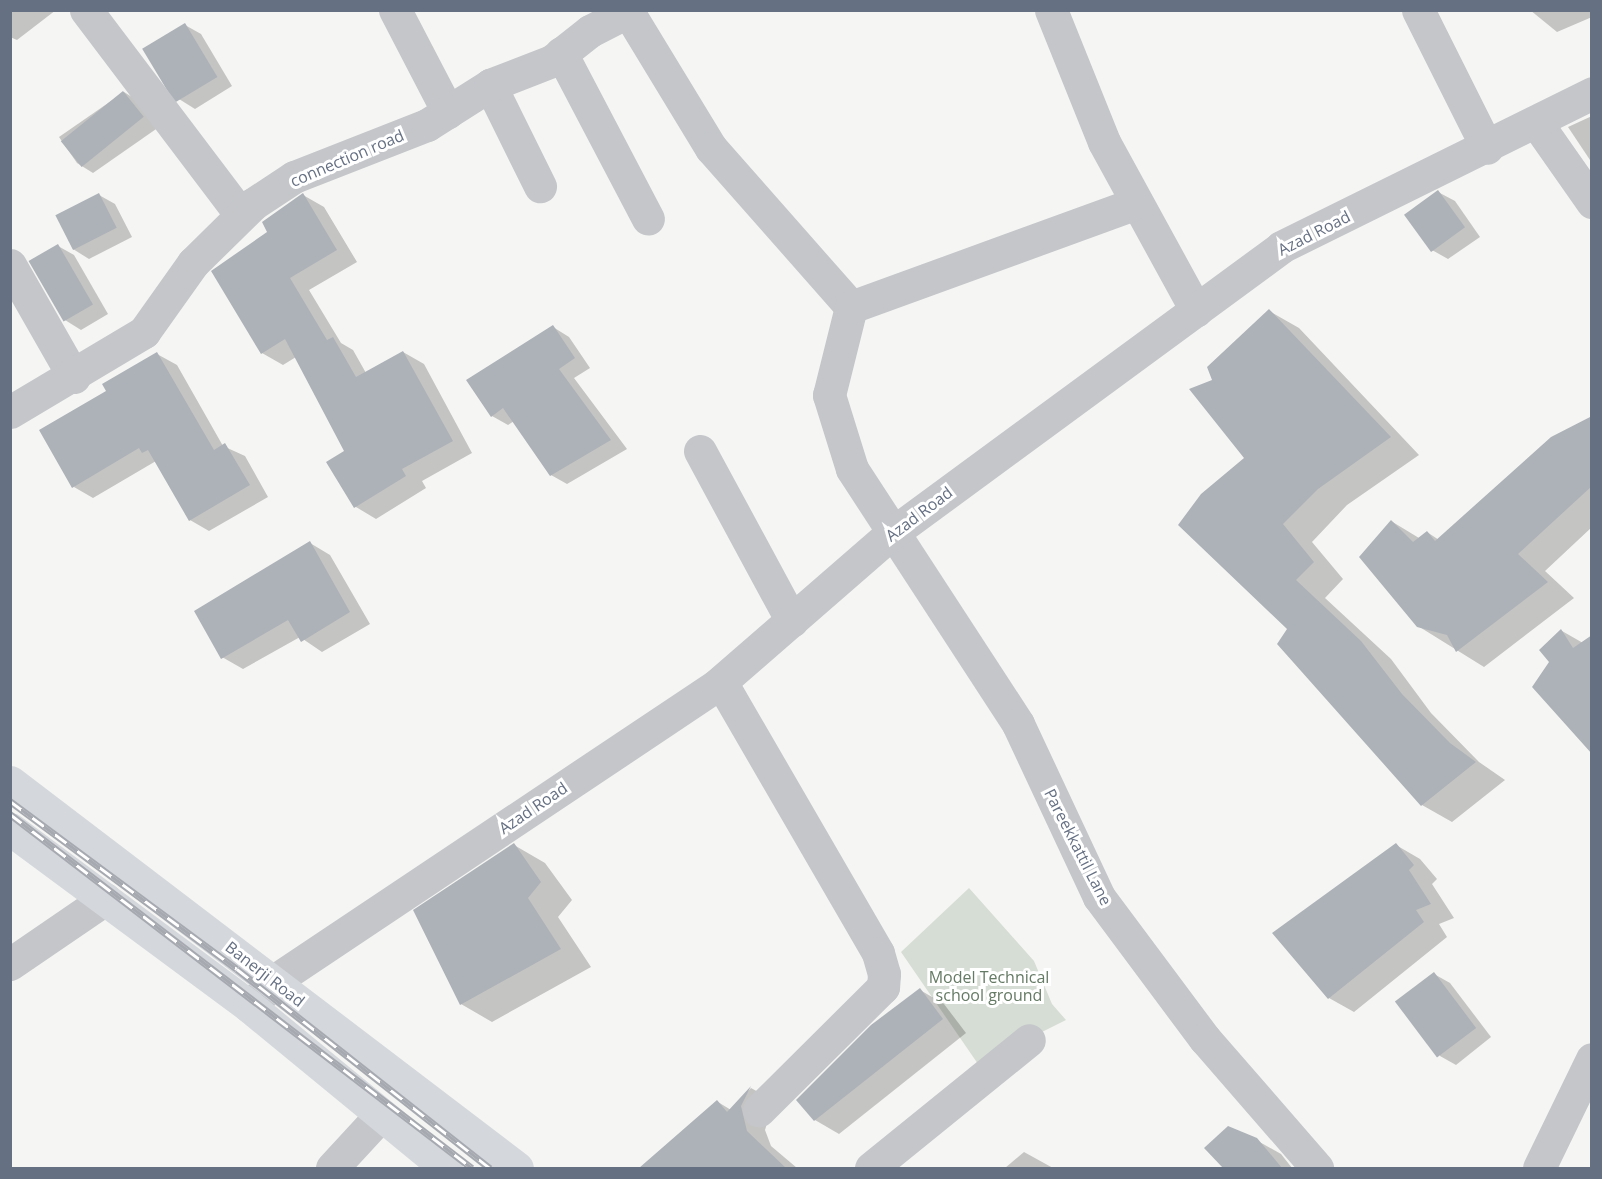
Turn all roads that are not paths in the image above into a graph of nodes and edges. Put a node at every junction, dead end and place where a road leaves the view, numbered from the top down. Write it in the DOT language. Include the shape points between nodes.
graph roads {
  1 [pos="86,10"];
  2 [pos="395,10"];
  3 [pos="1051,10"];
  4 [pos="1418,10"];
  5 [pos="628,11"];
  6 [pos="561,53"];
  7 [pos="490,85"];
  8 [pos="1592,93"];
  9 [pos="448,112"];
  10 [pos="1536,122"];
  11 [pos="1487,148"];
  12 [pos="540,186"];
  13 [pos="1592,202"];
  14 [pos="1137,203"];
  15 [pos="241,215"];
  16 [pos="648,219"];
  17 [pos="10,265"];
  18 [pos="851,307"];
  19 [pos="1196,310"];
  20 [pos="74,377"];
  21 [pos="10,412"];
  22 [pos="700,451"];
  23 [pos="891,534"];
  24 [pos="792,621"];
  25 [pos="721,682"];
  26 [pos="10,782"];
  27 [pos="10,830"];
  28 [pos="105,899"];
  29 [pos="10,964"];
  30 [pos="274,981"];
  31 [pos="249,1006"];
  32 [pos="1029,1040"];
  33 [pos="1592,1059"];
  34 [pos="759,1110"];
  35 [pos="380,1117"];
  36 [pos="1549,1163"];
  37 [pos="332,1168"];
  38 [pos="446,1168"];
  39 [pos="517,1168"];
  40 [pos="871,1168"];
  41 [pos="1317,1168"];
  1 -- 15 [label="street"];
  2 -- 9 [label="street"];
  3 -- 14 [label="street" via="1104,142"];
  4 -- 11 [label="street"];
  5 -- 6 [label="street, connection road"];
  5 -- 18 [label="street" via="711,148"];
  6 -- 7 [label="street, connection road"];
  6 -- 16 [label="street"];
  7 -- 9 [label="street, connection road"];
  7 -- 12 [label="street"];
  8 -- 10 [label="street, Azad Road"];
  9 -- 15 [label="street, connection road" via="294,177"];
  10 -- 11 [label="street, Azad Road"];
  10 -- 13 [label="street"];
  11 -- 19 [label="street, Azad Road" via="1281,247"];
  14 -- 18 [label="street"];
  14 -- 19 [label="street"];
  15 -- 20 [label="street, connection road" via="193,263 144,332"];
  17 -- 20 [label="street"];
  18 -- 23 [label="street, Pareekkattil Lane" via="829,395 852,469"];
  19 -- 23 [label="street, Azad Road"];
  20 -- 21 [label="street, connection road"];
  22 -- 24 [label="street"];
  23 -- 24 [label="street, Azad Road"];
  23 -- 41 [label="street, Pareekkattil Lane" via="1018,724 1099,897 1205,1039"];
  24 -- 25 [label="street, Azad Road"];
  25 -- 30 [label="street, Azad Road"];
  25 -- 34 [label="street" via="878,953 884,974 883,987"];
  26 -- 30 [label="main road, Banerji Road"];
  27 -- 28 [label="main road"];
  28 -- 29 [label="street"];
  28 -- 31 [label="main road"];
  30 -- 31 [label="street, Azad Road"];
  30 -- 39 [label="main road, Banerji Road"];
  31 -- 35 [label="main road"];
  32 -- 40 [label="street"];
  33 -- 36 [label="street"];
  35 -- 37 [label="street"];
  35 -- 38 [label="main road"];
}
